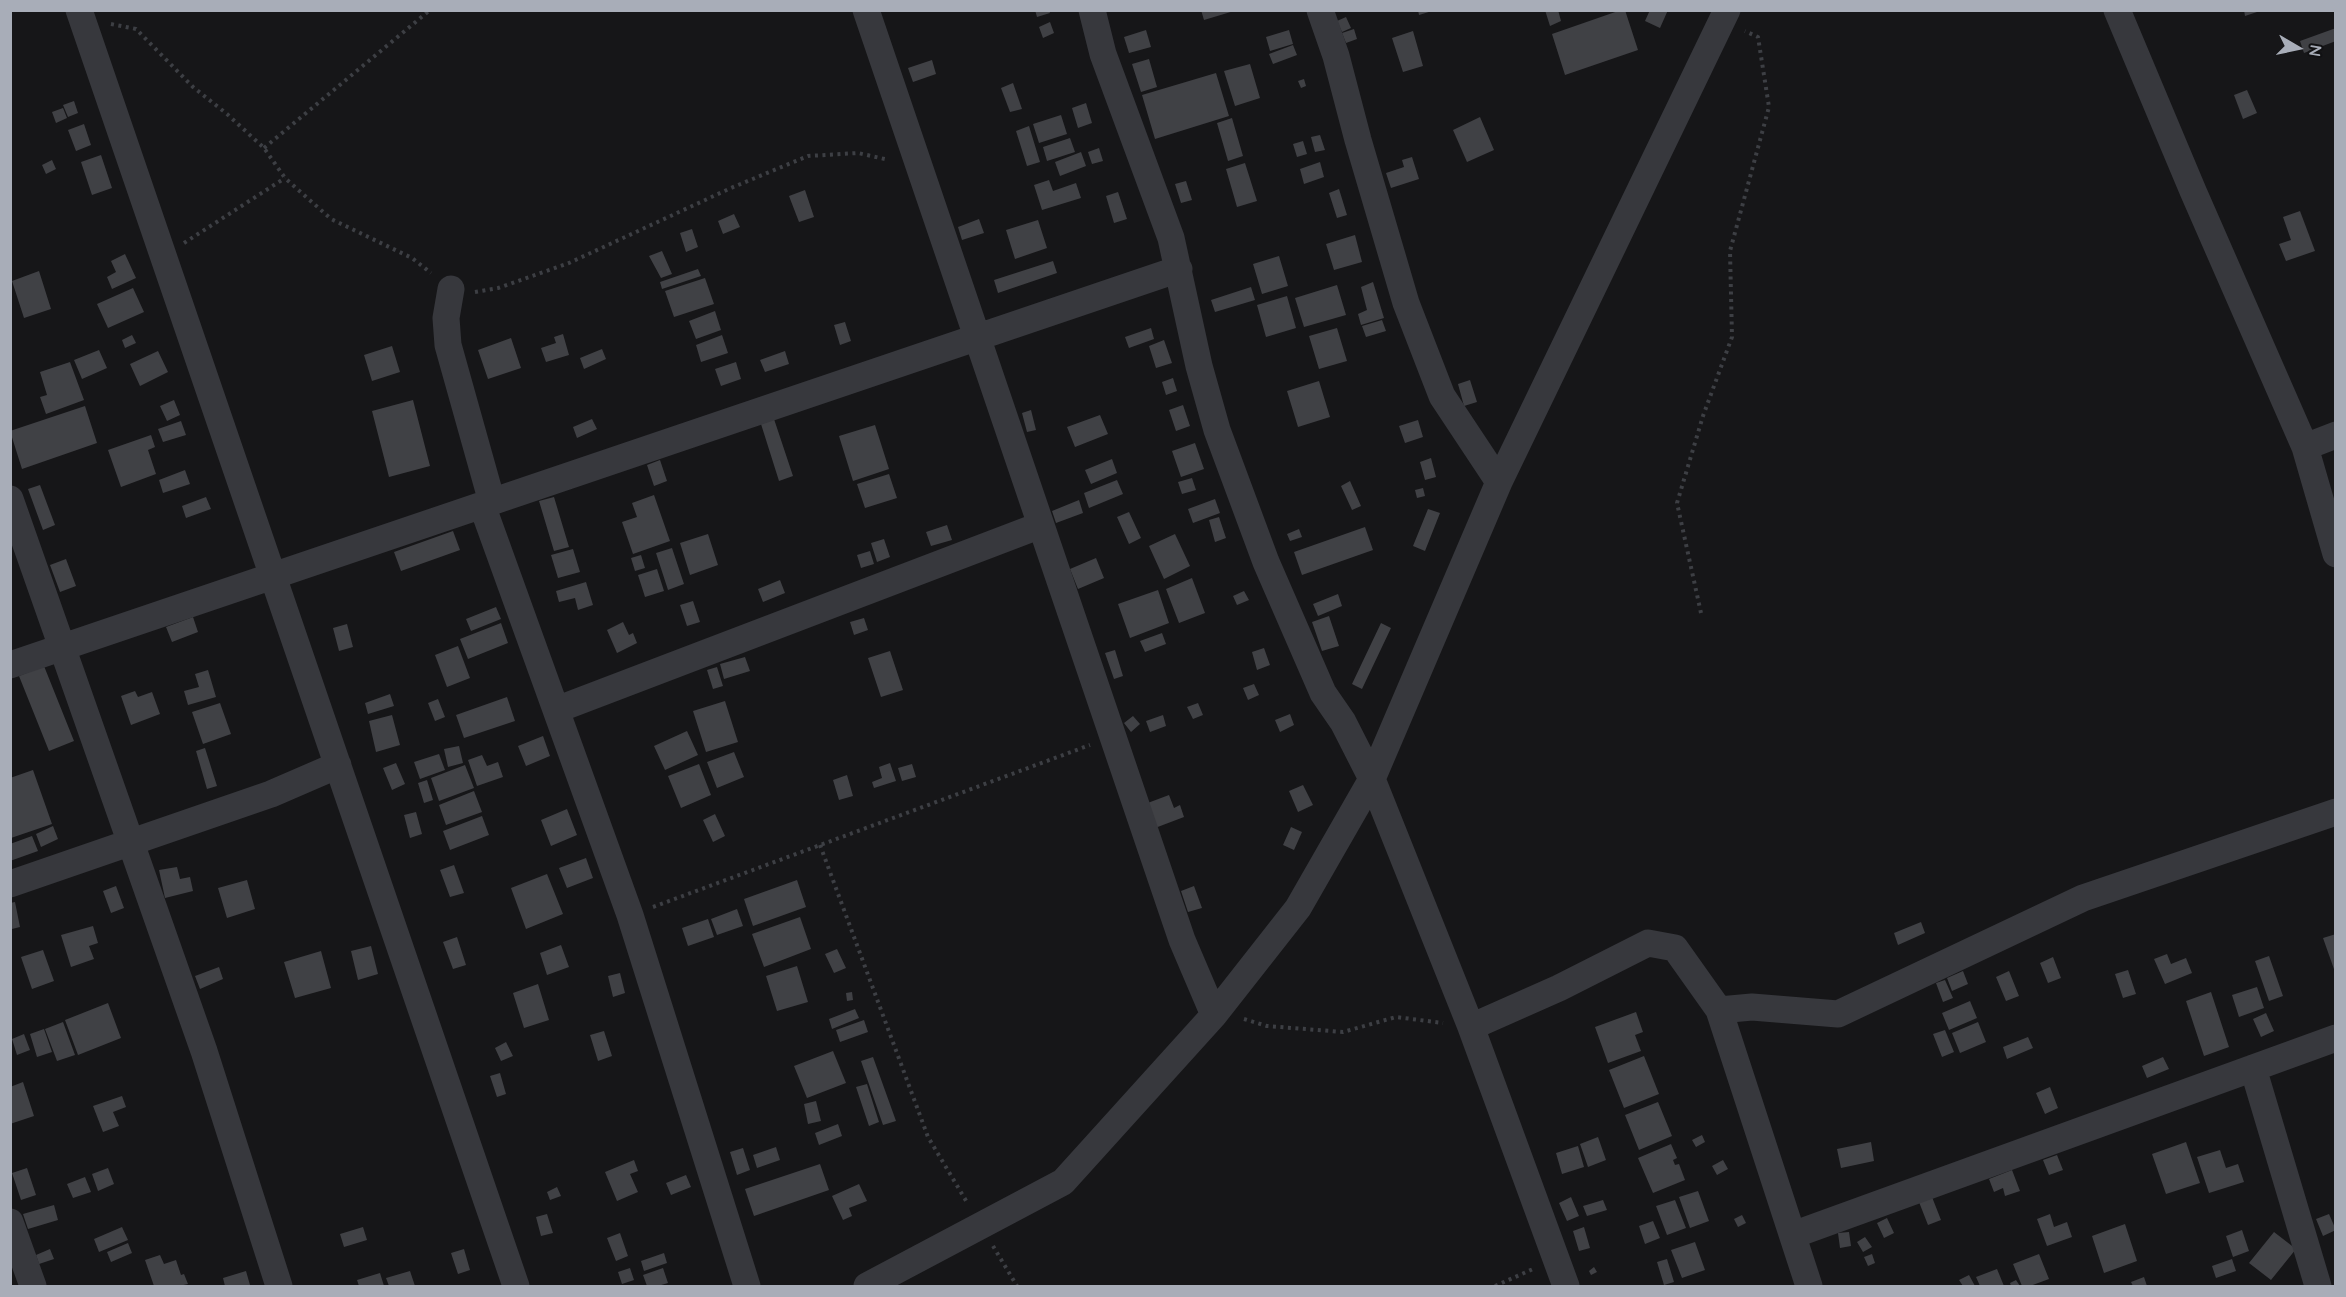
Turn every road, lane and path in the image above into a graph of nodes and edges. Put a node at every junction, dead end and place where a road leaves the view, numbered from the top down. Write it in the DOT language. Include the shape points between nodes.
graph roads {
  1 [pos="430,10"];
  2 [pos="866,10"];
  3 [pos="1092,10"];
  4 [pos="1320,10"];
  5 [pos="2117,10"];
  6 [pos="81,15"];
  7 [pos="1725,16"];
  8 [pos="264,148"];
  9 [pos="919,166"];
  10 [pos="285,178"];
  11 [pos="164,256"];
  12 [pos="1179,269"];
  13 [pos="451,289"];
  14 [pos="977,337"];
  15 [pos="2336,435"];
  16 [pos="2305,447"];
  17 [pos="1499,482"];
  18 [pos="10,499"];
  19 [pos="487,503"];
  20 [pos="1041,525"];
  21 [pos="2336,554"];
  22 [pos="273,576"];
  23 [pos="1701,613"];
  24 [pos="63,648"];
  25 [pos="10,665"];
  26 [pos="556,710"];
  27 [pos="1113,736"];
  28 [pos="338,765"];
  29 [pos="1372,779"];
  30 [pos="2336,812"];
  31 [pos="132,843"];
  32 [pos="820,845"];
  33 [pos="10,884"];
  34 [pos="630,915"];
  35 [pos="1719,1010"];
  36 [pos="1214,1015"];
  37 [pos="1471,1027"];
  38 [pos="2336,1038"];
  39 [pos="2253,1068"];
  40 [pos="10,1222"];
  41 [pos="981,1225"];
  42 [pos="1793,1236"];
  43 [pos="1555,1258"];
  44 [pos="2315,1286"];
  45 [pos="33,1287"];
  46 [pos="279,1287"];
  47 [pos="516,1287"];
  48 [pos="747,1287"];
  49 [pos="867,1287"];
  50 [pos="1017,1287"];
  51 [pos="1495,1287"];
  52 [pos="1566,1287"];
  53 [pos="1809,1287"];
  1 -- 8 [label="path"];
  2 -- 9 [label="street"];
  3 -- 12 [label="street" via="1103,54"];
  4 -- 17 [label="street" via="1410,314 1442,396"];
  5 -- 16 [label="street"];
  6 -- 8 [label="path" via="136,29 193,87"];
  6 -- 11 [label="street"];
  7 -- 17 [label="street"];
  7 -- 23 [label="path" via="1758,38 1769,107 1730,251 1732,337 1677,503"];
  8 -- 10 [label="path"];
  9 -- 13 [label="path" via="858,153 808,156 568,263 477,293"];
  9 -- 14 [label="street"];
  10 -- 11 [label="path"];
  10 -- 13 [label="path" via="331,219 412,258"];
  11 -- 22 [label="street"];
  12 -- 14 [label="street"];
  12 -- 29 [label="street" via="1217,430 1250,521 1323,693 1343,722"];
  13 -- 19 [label="street" via="446,318 448,345"];
  14 -- 19 [label="street"];
  14 -- 20 [label="street"];
  15 -- 16 [label="street"];
  16 -- 21 [label="street"];
  17 -- 29 [label="street"];
  18 -- 24 [label="street"];
  19 -- 22 [label="street"];
  19 -- 26 [label="street"];
  20 -- 26 [label="street"];
  20 -- 27 [label="street"];
  22 -- 24 [label="street"];
  22 -- 28 [label="street"];
  24 -- 25 [label="street"];
  24 -- 31 [label="street"];
  26 -- 34 [label="street"];
  27 -- 32 [label="path"];
  27 -- 36 [label="street" via="1182,940"];
  28 -- 31 [label="street" via="271,794"];
  28 -- 47 [label="street"];
  29 -- 36 [label="street" via="1298,908"];
  29 -- 37 [label="street"];
  30 -- 35 [label="street" via="2083,898 1838,1014 1752,1007"];
  31 -- 33 [label="street"];
  31 -- 46 [label="street"];
  32 -- 34 [label="path"];
  32 -- 41 [label="path" via="928,1137"];
  34 -- 48 [label="street"];
  35 -- 37 [label="street" via="1675,948 1648,943"];
  35 -- 42 [label="street"];
  36 -- 37 [label="path" via="1267,1026 1342,1032 1396,1017"];
  36 -- 41 [label="street" via="1063,1182"];
  37 -- 43 [label="street"];
  38 -- 39 [label="street"];
  39 -- 42 [label="street"];
  39 -- 44 [label="street"];
  40 -- 45 [label="street"];
  41 -- 49 [label="street"];
  41 -- 50 [label="path"];
  42 -- 53 [label="street"];
  43 -- 51 [label="path"];
  43 -- 52 [label="street"];
}
